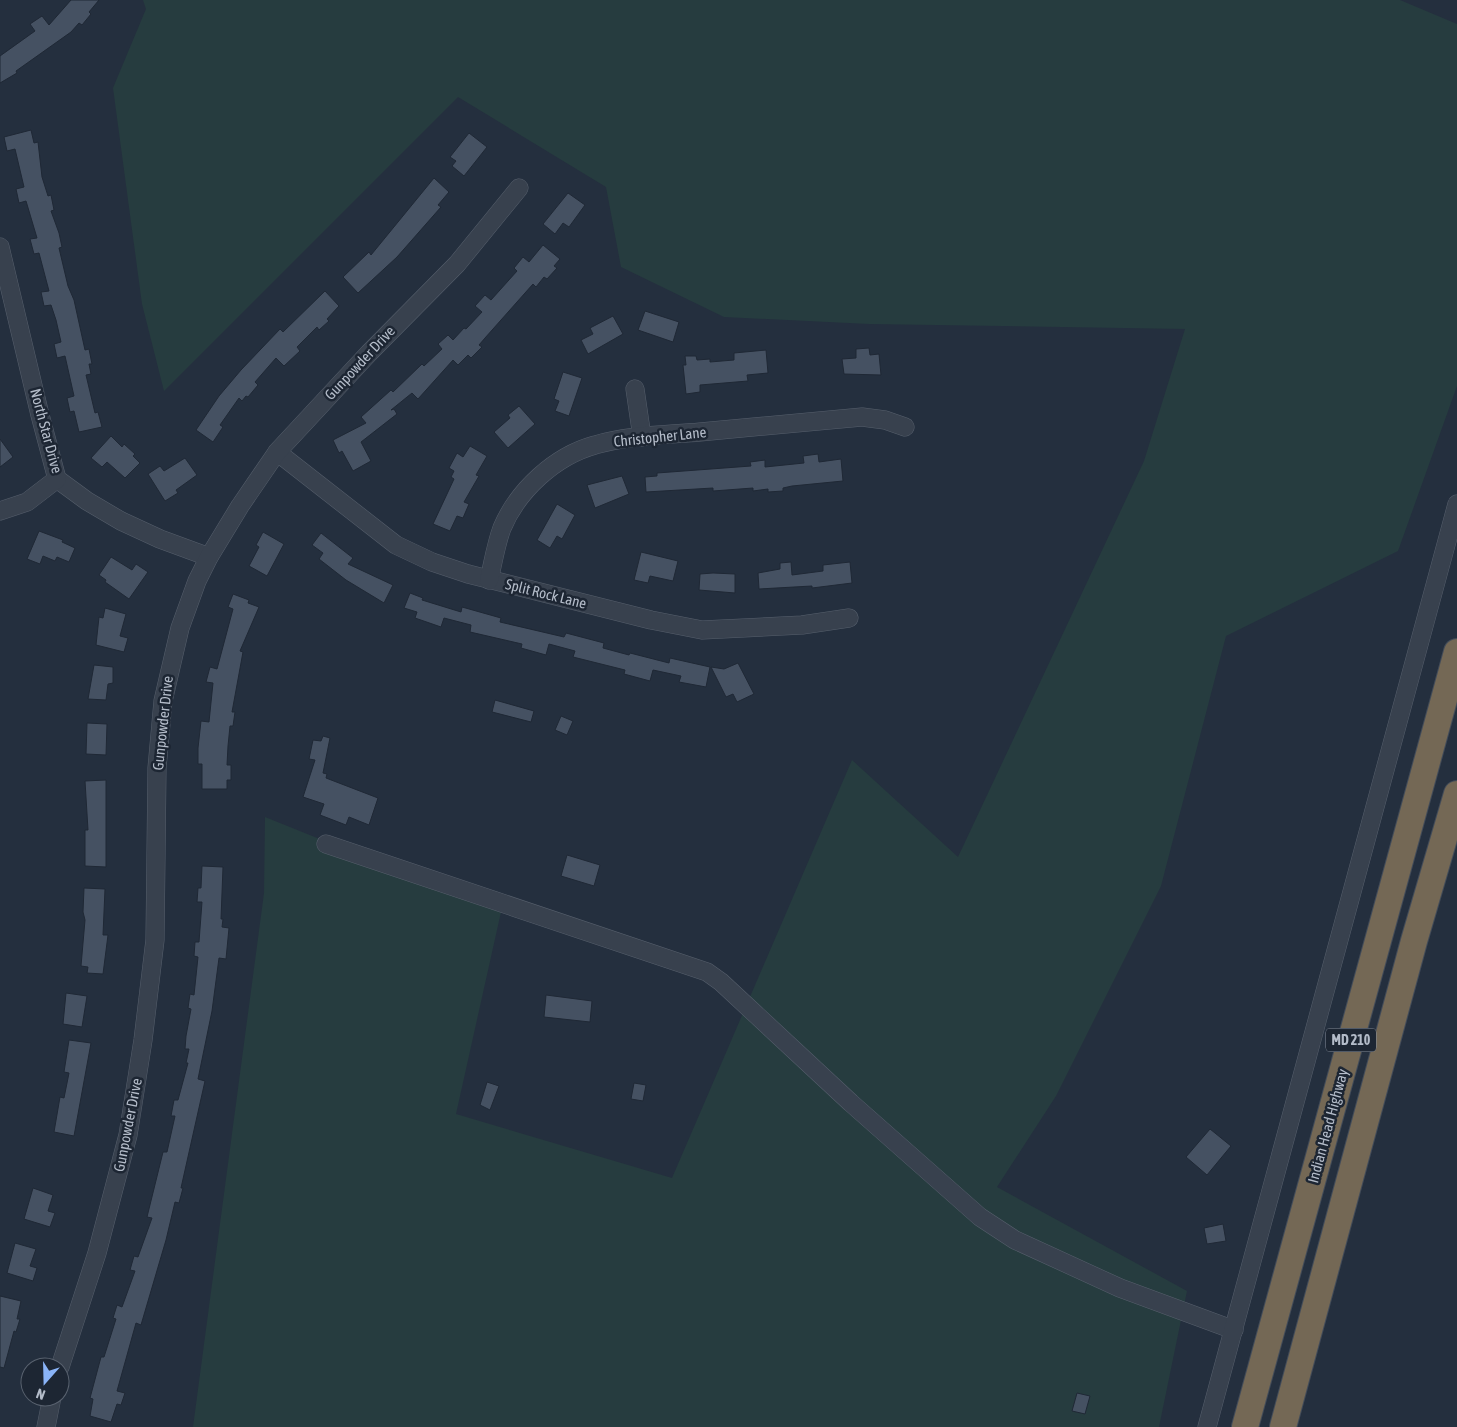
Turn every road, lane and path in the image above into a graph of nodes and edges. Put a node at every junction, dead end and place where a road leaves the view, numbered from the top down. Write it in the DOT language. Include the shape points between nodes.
graph roads {
  1 [pos="519,188"];
  2 [pos="0,247"];
  3 [pos="635,389"];
  4 [pos="905,427"];
  5 [pos="642,437"];
  6 [pos="277,452"];
  7 [pos="57,479"];
  8 [pos="1457,504"];
  9 [pos="0,511"];
  10 [pos="208,557"];
  11 [pos="489,580"];
  12 [pos="849,618"];
  13 [pos="1457,652"];
  14 [pos="1457,794"];
  15 [pos="326,844"];
  16 [pos="1234,1330"];
  17 [pos="63,1357"];
  18 [pos="50,1407"];
  19 [pos="46,1427"];
  20 [pos="1207,1427"];
  21 [pos="1245,1427"];
  22 [pos="1283,1427"];
  1 -- 6 [label="street, Gunpowder Drive" via="458,264"];
  2 -- 7 [label="street, North Star Drive"];
  3 -- 5 [label="street"];
  4 -- 5 [label="street, Christopher Lane" via="862,417"];
  5 -- 11 [label="street, Christopher Lane" via="596,444 574,452 532,483 515,504 502,529"];
  6 -- 10 [label="street, Gunpowder Drive"];
  6 -- 11 [label="street, Split Rock Lane" via="396,545 432,562"];
  7 -- 9 [label="street" via="27,502"];
  7 -- 10 [label="street, North Star Drive" via="122,522"];
  8 -- 16 [label="street"];
  10 -- 17 [label="street, Gunpowder Drive" via="180,628 162,700 155,940 128,1135 97,1253"];
  11 -- 12 [label="street, Split Rock Lane" via="702,630 802,625"];
  13 -- 21 [label="highway, Indian Head Highway / MD 210"];
  14 -- 22 [label="highway, MD 210"];
  15 -- 16 [label="street" via="707,972 980,1217 1015,1240 1120,1288"];
  16 -- 20 [label="street"];
  18 -- 19 [label="street"];
}
